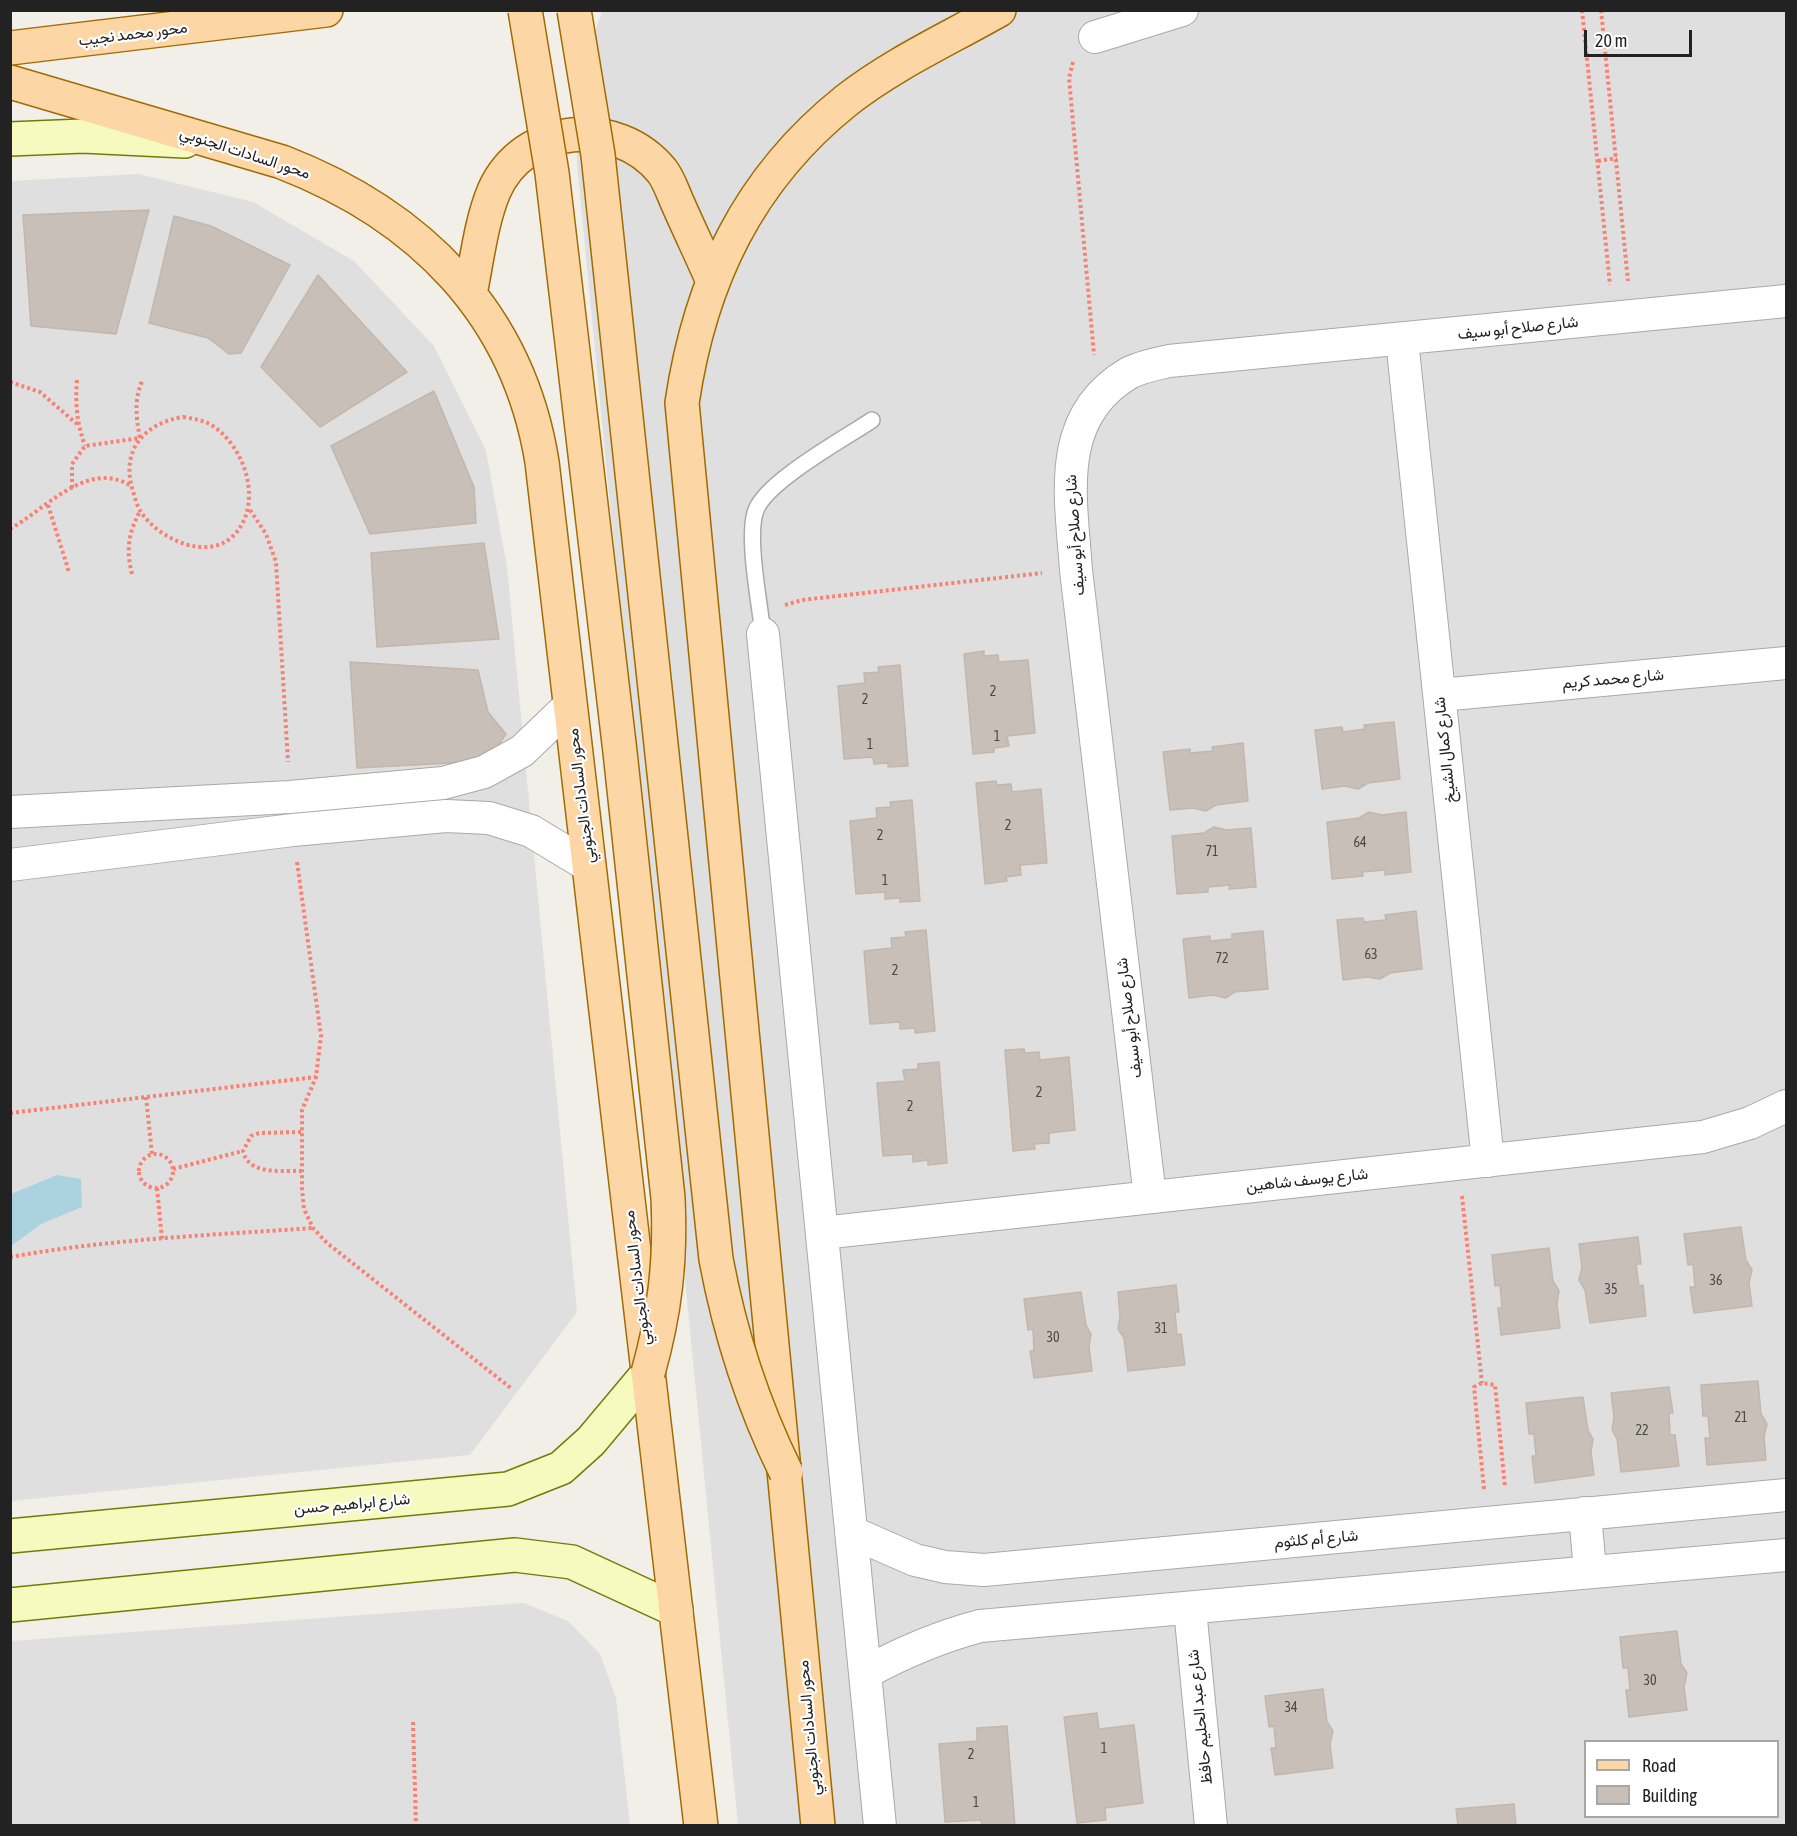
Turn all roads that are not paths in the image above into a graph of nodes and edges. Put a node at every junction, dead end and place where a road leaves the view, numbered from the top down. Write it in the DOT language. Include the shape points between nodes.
graph roads {
  1 [pos="326,10"];
  2 [pos="525,10"];
  3 [pos="574,10"];
  4 [pos="999,10"];
  5 [pos="1182,10"];
  6 [pos="1095,37"];
  7 [pos="10,48"];
  8 [pos="10,82"];
  9 [pos="10,139"];
  10 [pos="224,146"];
  11 [pos="712,279"];
  12 [pos="470,294"];
  13 [pos="1786,301"];
  14 [pos="1402,340"];
  15 [pos="872,420"];
  16 [pos="763,634"];
  17 [pos="1786,663"];
  18 [pos="1440,695"];
  19 [pos="570,705"];
  20 [pos="290,797"];
  21 [pos="10,812"];
  22 [pos="293,830"];
  23 [pos="10,865"];
  24 [pos="589,866"];
  25 [pos="1786,1106"];
  26 [pos="1474,1162"];
  27 [pos="1150,1197"];
  28 [pos="822,1233"];
  29 [pos="648,1373"];
  30 [pos="786,1472"];
  31 [pos="1786,1495"];
  32 [pos="1585,1513"];
  33 [pos="851,1532"];
  34 [pos="10,1536"];
  35 [pos="1786,1555"];
  36 [pos="1590,1571"];
  37 [pos="10,1605"];
  38 [pos="1190,1609"];
  39 [pos="676,1610"];
  40 [pos="865,1673"];
  41 [pos="701,1826"];
  42 [pos="818,1826"];
  43 [pos="880,1826"];
  44 [pos="1211,1826"];
  1 -- 7 [label="main road, محور محمد نجيب"];
  2 -- 29 [label="main road, bridge" via="555,197 668,1198 668,1287"];
  3 -- 30 [label="main road, bridge" via="598,155 716,1259 738,1356"];
  4 -- 11 [label="main road, محور السادات الجنوبي" via="887,72 846,100 810,133 752,204"];
  5 -- 6 [label="street"];
  8 -- 10 [label="main road, محور السادات الجنوبي"];
  9 -- 10 [label="street" via="118,137"];
  10 -- 12 [label="main road, محور السادات الجنوبي" via="326,179 366,202 404,228"];
  11 -- 12 [label="main road" via="664,173 650,158 615,137 574,133 535,146 505,173 488,210"];
  11 -- 30 [label="main road, محور السادات الجنوبي" via="691,351 682,403"];
  12 -- 19 [label="main road, محور السادات الجنوبي" via="506,347 537,429"];
  13 -- 14 [label="street, شارع صلاح أبو سيف"];
  14 -- 18 [label="street, شارع كمال الشيخ"];
  14 -- 27 [label="street, شارع صلاح أبو سيف" via="1168,361 1130,372 1097,398 1077,433 1070,473 1076,570"];
  15 -- 16 [label="lane" via="770,489 755,511 752,541"];
  16 -- 28 [label="street"];
  17 -- 18 [label="street, شارع محمد كريم"];
  18 -- 26 [label="street, شارع كمال الشيخ"];
  19 -- 20 [label="street" via="522,751 484,772 443,783"];
  19 -- 24 [label="main road, محور السادات الجنوبي"];
  20 -- 21 [label="street"];
  20 -- 22 [label="street"];
  22 -- 23 [label="street"];
  22 -- 24 [label="street" via="446,816 489,818 531,831"];
  24 -- 29 [label="main road, محور السادات الجنوبي"];
  25 -- 26 [label="street, شارع يوسف شاهين" via="1750,1123 1703,1137"];
  26 -- 27 [label="street, شارع يوسف شاهين"];
  27 -- 28 [label="street, شارع يوسف شاهين"];
  28 -- 33 [label="street"];
  29 -- 34 [label="street, شارع ابراهيم حسن" via="591,1441 561,1468 508,1489"];
  29 -- 39 [label="main road, محور السادات الجنوبي"];
  30 -- 42 [label="main road, محور السادات الجنوبي"];
  31 -- 32 [label="street, شارع أم كلثوم"];
  32 -- 33 [label="street, شارع أم كلثوم" via="984,1570 915,1560"];
  32 -- 36 [label="street"];
  33 -- 40 [label="street"];
  35 -- 36 [label="street"];
  36 -- 38 [label="street"];
  37 -- 39 [label="street" via="515,1555 572,1562"];
  38 -- 40 [label="street" via="980,1626 942,1636"];
  38 -- 44 [label="street, شارع عبد الحليم حافظ"];
  39 -- 41 [label="main road, محور السادات الجنوبي"];
  40 -- 43 [label="street"];
}
